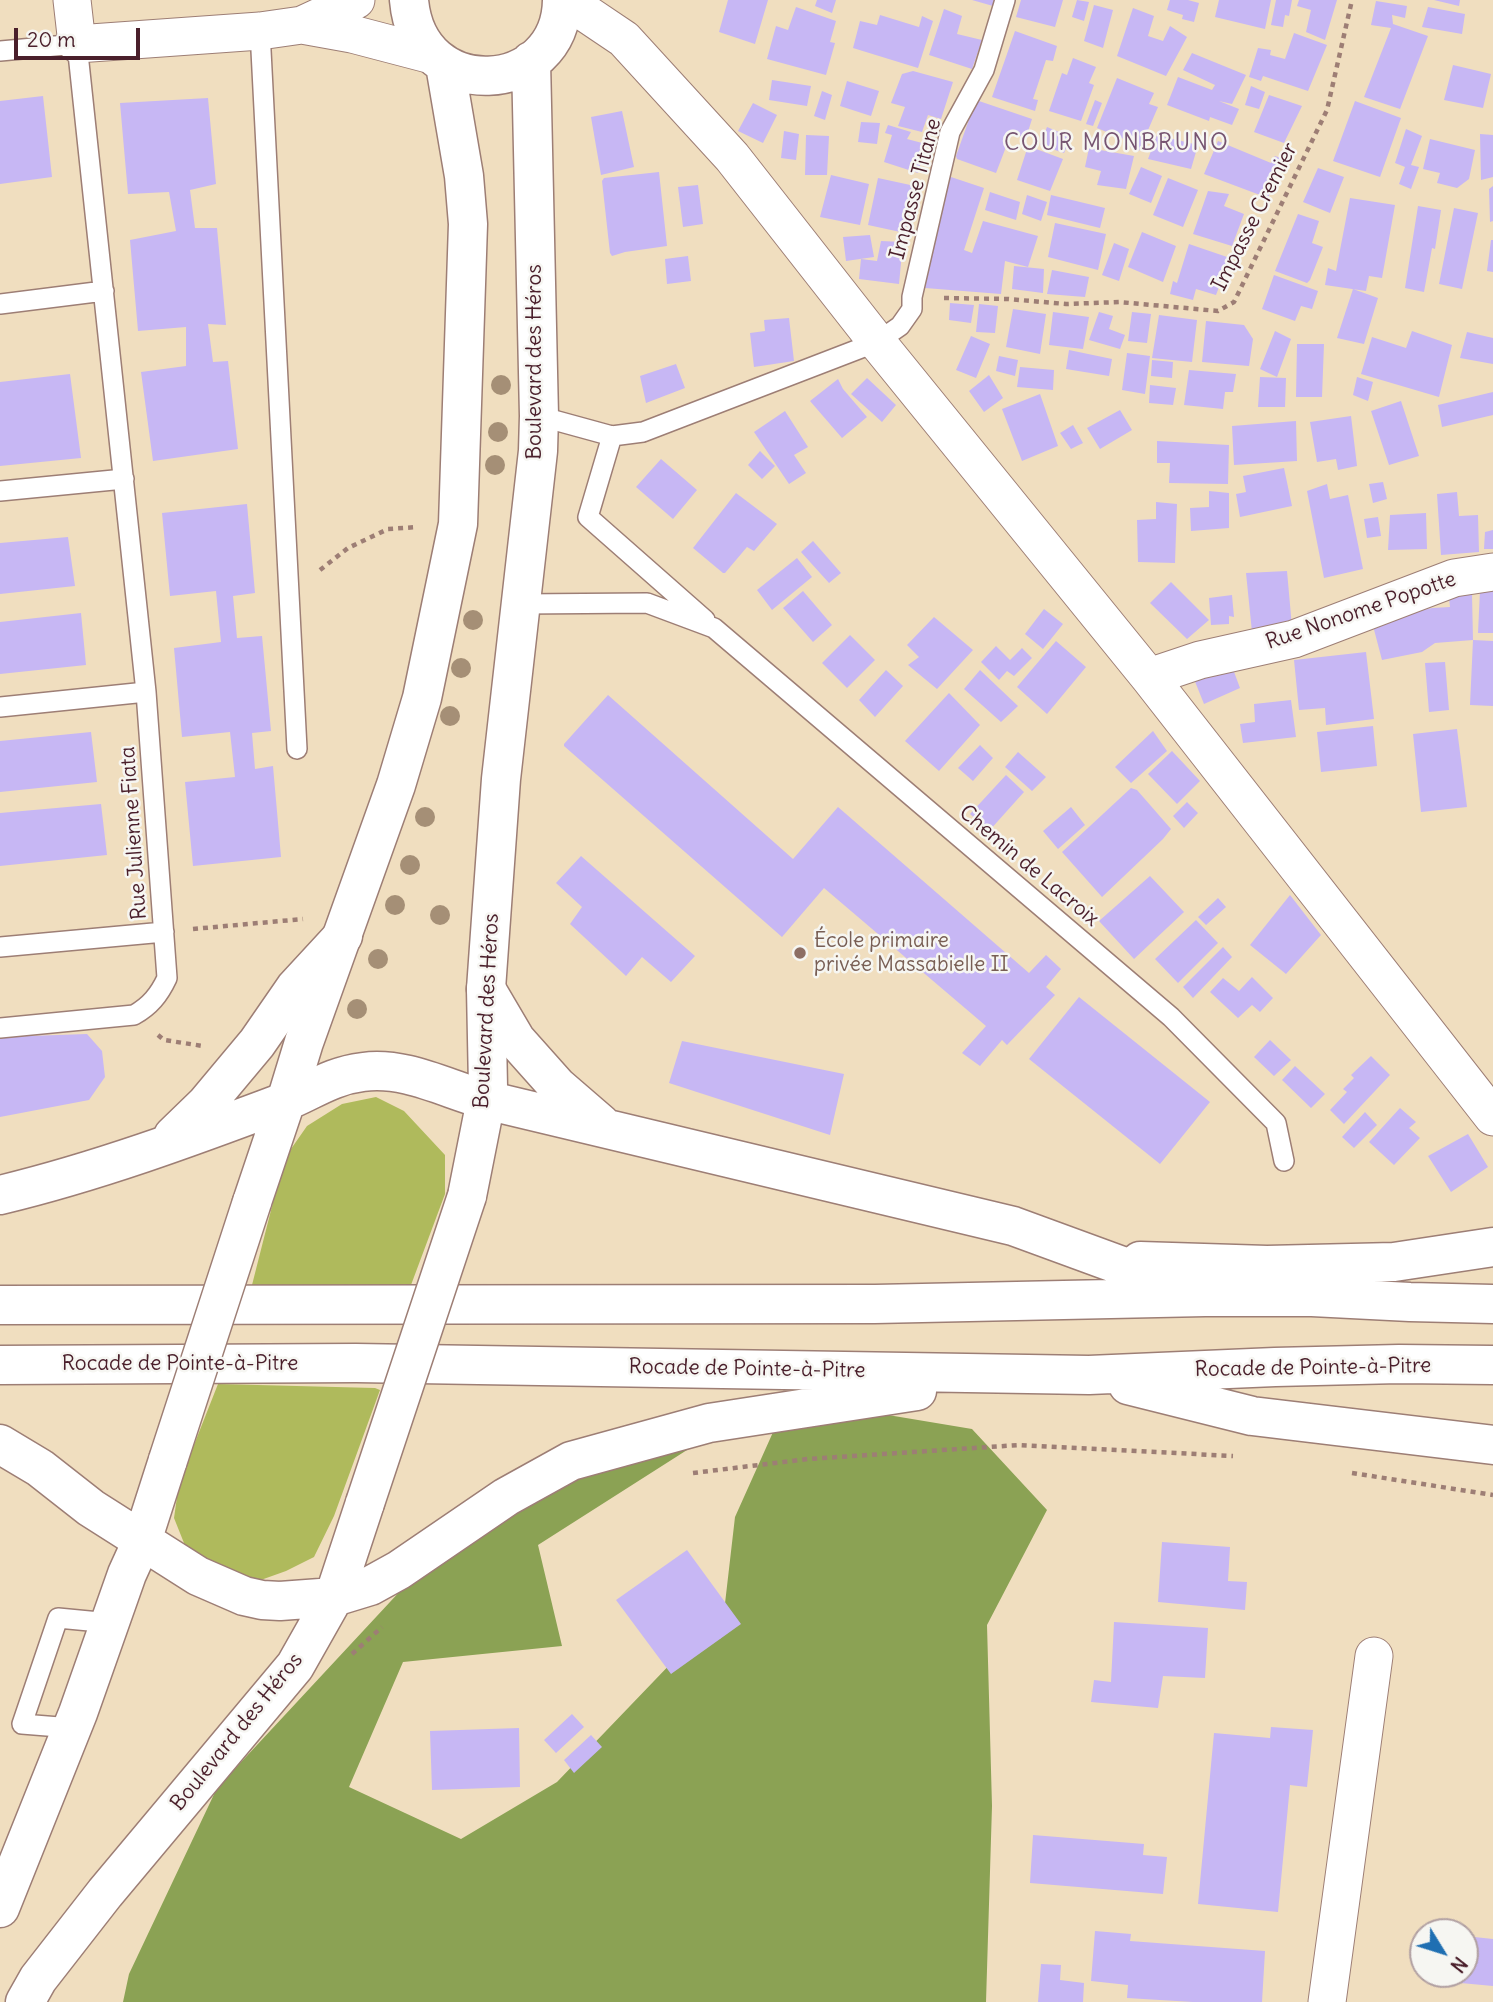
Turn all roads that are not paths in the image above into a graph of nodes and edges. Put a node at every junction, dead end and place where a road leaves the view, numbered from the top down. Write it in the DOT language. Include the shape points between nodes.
graph roads {
  1 [pos="72,0"];
  2 [pos="356,0"];
  3 [pos="409,0"];
  4 [pos="564,0"];
  5 [pos="1005,0"];
  6 [pos="302,25"];
  7 [pos="260,31"];
  8 [pos="610,31"];
  9 [pos="77,44"];
  10 [pos="0,51"];
  11 [pos="540,52"];
  12 [pos="439,60"];
  13 [pos="104,290"];
  14 [pos="0,304"];
  15 [pos="877,342"];
  16 [pos="539,416"];
  17 [pos="612,436"];
  18 [pos="124,479"];
  19 [pos="0,491"];
  20 [pos="1493,572"];
  21 [pos="521,604"];
  22 [pos="714,628"];
  23 [pos="1149,677"];
  24 [pos="146,692"];
  25 [pos="0,707"];
  26 [pos="297,749"];
  27 [pos="346,925"];
  28 [pos="164,932"];
  29 [pos="0,947"];
  30 [pos="486,989"];
  31 [pos="0,1028"];
  32 [pos="486,1100"];
  33 [pos="286,1101"];
  34 [pos="1493,1117"];
  35 [pos="606,1128"];
  36 [pos="164,1145"];
  37 [pos="1284,1161"];
  38 [pos="0,1195"];
  39 [pos="1493,1247"];
  40 [pos="1106,1260"];
  41 [pos="1394,1262"];
  42 [pos="1205,1297"];
  43 [pos="1311,1297"];
  44 [pos="1493,1304"];
  45 [pos="0,1305"];
  46 [pos="1493,1364"];
  47 [pos="0,1365"];
  48 [pos="1019,1374"];
  49 [pos="1089,1375"];
  50 [pos="933,1388"];
  51 [pos="1165,1394"];
  52 [pos="0,1444"];
  53 [pos="1493,1445"];
  54 [pos="142,1541"];
  55 [pos="334,1597"];
  56 [pos="110,1623"];
  57 [pos="1374,1656"];
  58 [pos="72,1728"];
  59 [pos="0,1908"];
  60 [pos="25,2002"];
  61 [pos="1327,2002"];
  1 -- 9 [label="street"];
  2 -- 6 [label="street"];
  3 -- 12 [label="main road" via="413,26"];
  4 -- 8 [label="street"];
  4 -- 11 [label="main road, Boulevard des Héros" via="558,26"];
  5 -- 15 [label="lane, Impasse Titane" via="984,70 950,132 912,309 900,326"];
  6 -- 7 [label="street"];
  6 -- 12 [label="street" via="352,34"];
  7 -- 9 [label="street"];
  7 -- 26 [label="lane"];
  8 -- 11 [label="street"];
  8 -- 15 [label="street" via="624,39 732,157"];
  9 -- 10 [label="lane"];
  9 -- 13 [label="lane, Rue Julienne Fiata"];
  11 -- 12 [label="main road" via="509,72 485,76 468,75"];
  11 -- 16 [label="main road, Boulevard des Héros" via="531,120"];
  12 -- 27 [label="main road" via="461,154 468,224 458,524 422,698"];
  13 -- 14 [label="lane"];
  13 -- 18 [label="lane, Rue Julienne Fiata"];
  15 -- 17 [label="lane, Impasse Titane" via="643,432"];
  15 -- 23 [label="street"];
  16 -- 17 [label="lane"];
  16 -- 21 [label="main road, Boulevard des Héros"];
  17 -- 22 [label="lane, Chemin de Lacroix" via="588,517"];
  18 -- 19 [label="lane"];
  18 -- 24 [label="lane, Rue Julienne Fiata"];
  20 -- 23 [label="street, Rue Nonome Popotte" via="1454,578 1294,639 1200,660"];
  21 -- 22 [label="lane, Chemin de Lacroix" via="647,603"];
  21 -- 30 [label="main road, Boulevard des Héros" via="501,779"];
  22 -- 37 [label="lane, Chemin de Lacroix" via="1171,1017 1276,1123"];
  23 -- 34 [label="street"];
  24 -- 25 [label="lane"];
  24 -- 28 [label="lane, Rue Julienne Fiata"];
  27 -- 33 [label="main road"];
  27 -- 36 [label="main road" via="257,1043"];
  28 -- 29 [label="lane, Rue Julienne Fiata"];
  28 -- 31 [label="lane" via="167,978 149,1007 134,1015"];
  30 -- 32 [label="main road, Boulevard des Héros"];
  30 -- 35 [label="main road" via="516,1040 557,1086"];
  32 -- 33 [label="main road" via="398,1072 364,1072 331,1079"];
  32 -- 35 [label="main road"];
  32 -- 55 [label="main road, Boulevard des Héros, bridge" via="467,1196"];
  33 -- 36 [label="main road"];
  33 -- 54 [label="main road, bridge"];
  35 -- 40 [label="main road" via="1013,1226"];
  36 -- 38 [label="main road"];
  39 -- 41 [label="main road"];
  40 -- 41 [label="main road" via="1267,1265"];
  40 -- 42 [label="main road"];
  41 -- 43 [label="main road"];
  42 -- 43 [label="main road"];
  42 -- 45 [label="main road" via="875,1304"];
  43 -- 44 [label="main road"];
  46 -- 49 [label="main road, Rocade de Pointe-à-Pitre"];
  47 -- 48 [label="main road, Rocade de Pointe-à-Pitre" via="356,1363"];
  48 -- 49 [label="main road, Rocade de Pointe-à-Pitre"];
  48 -- 50 [label="main road"];
  49 -- 51 [label="main road"];
  50 -- 51 [label="main road"];
  50 -- 55 [label="main road" via="709,1423 571,1461 506,1497 399,1570 370,1586"];
  51 -- 53 [label="main road" via="1252,1416"];
  52 -- 54 [label="main road"];
  54 -- 55 [label="main road" via="198,1576 244,1596 280,1601"];
  54 -- 56 [label="main road"];
  55 -- 60 [label="main road, Boulevard des Héros" via="295,1666 105,1893"];
  56 -- 58 [label="main road"];
  56 -- 58 [label="lane" via="58,1618 22,1724"];
  57 -- 61 [label="street"];
  58 -- 59 [label="main road"];
}
